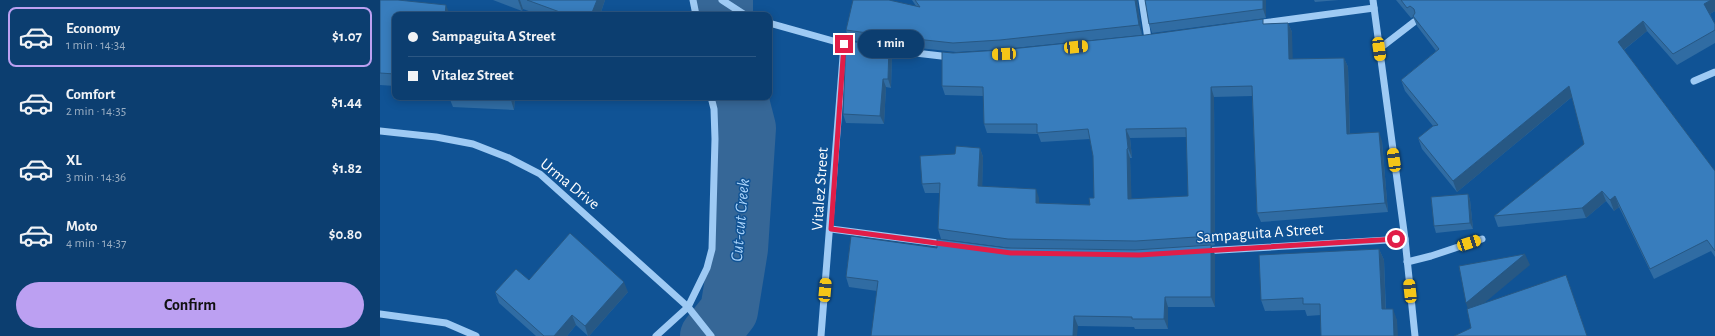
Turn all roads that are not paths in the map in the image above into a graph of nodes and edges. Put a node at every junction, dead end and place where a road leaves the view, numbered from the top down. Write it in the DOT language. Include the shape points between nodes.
graph roads {
  1 [pos="693,0"];
  2 [pos="722,0"];
  3 [pos="1142,0"];
  4 [pos="1373,0"];
  5 [pos="1374,8"];
  6 [pos="695,12"];
  7 [pos="740,12"];
  8 [pos="1414,22"];
  9 [pos="772,24"];
  10 [pos="1244,25"];
  11 [pos="1148,39"];
  12 [pos="844,44"];
  13 [pos="859,46"];
  14 [pos="874,48"];
  15 [pos="1379,49"];
  16 [pos="956,57"];
  17 [pos="1715,72"];
  18 [pos="1694,81"];
  19 [pos="712,100"];
  20 [pos="380,131"];
  21 [pos="831,229"];
  22 [pos="1405,239"];
  23 [pos="1482,239"];
  24 [pos="956,245"];
  25 [pos="1193,251"];
  26 [pos="1407,262"];
  27 [pos="688,307"];
  28 [pos="380,314"];
  29 [pos="476,336"];
  30 [pos="656,336"];
  31 [pos="711,336"];
  32 [pos="821,336"];
  33 [pos="1415,336"];
  1 -- 6 [label="street"];
  2 -- 7 [label="street"];
  3 -- 11 [label="street"];
  4 -- 5 [label="street"];
  5 -- 10 [label="street"];
  5 -- 15 [label="street"];
  8 -- 15 [label="street"];
  9 -- 12 [label="street"];
  12 -- 13 [label="street"];
  12 -- 21 [label="street, Vitalez Street"];
  14 -- 16 [label="street"];
  15 -- 22 [label="street"];
  17 -- 18 [label="street"];
  19 -- 27 [label="street" via="715,139 712,249"];
  20 -- 27 [label="street, Urma Drive" via="473,144 540,174"];
  21 -- 24 [label="street"];
  21 -- 32 [label="street, Vitalez Street"];
  22 -- 25 [label="street, Sampaguita A Street"];
  22 -- 26 [label="street"];
  23 -- 26 [label="street"];
  26 -- 33 [label="street"];
  27 -- 30 [label="street"];
  27 -- 31 [label="street, Urma Drive"];
  28 -- 29 [label="street" via="446,323"];
}
